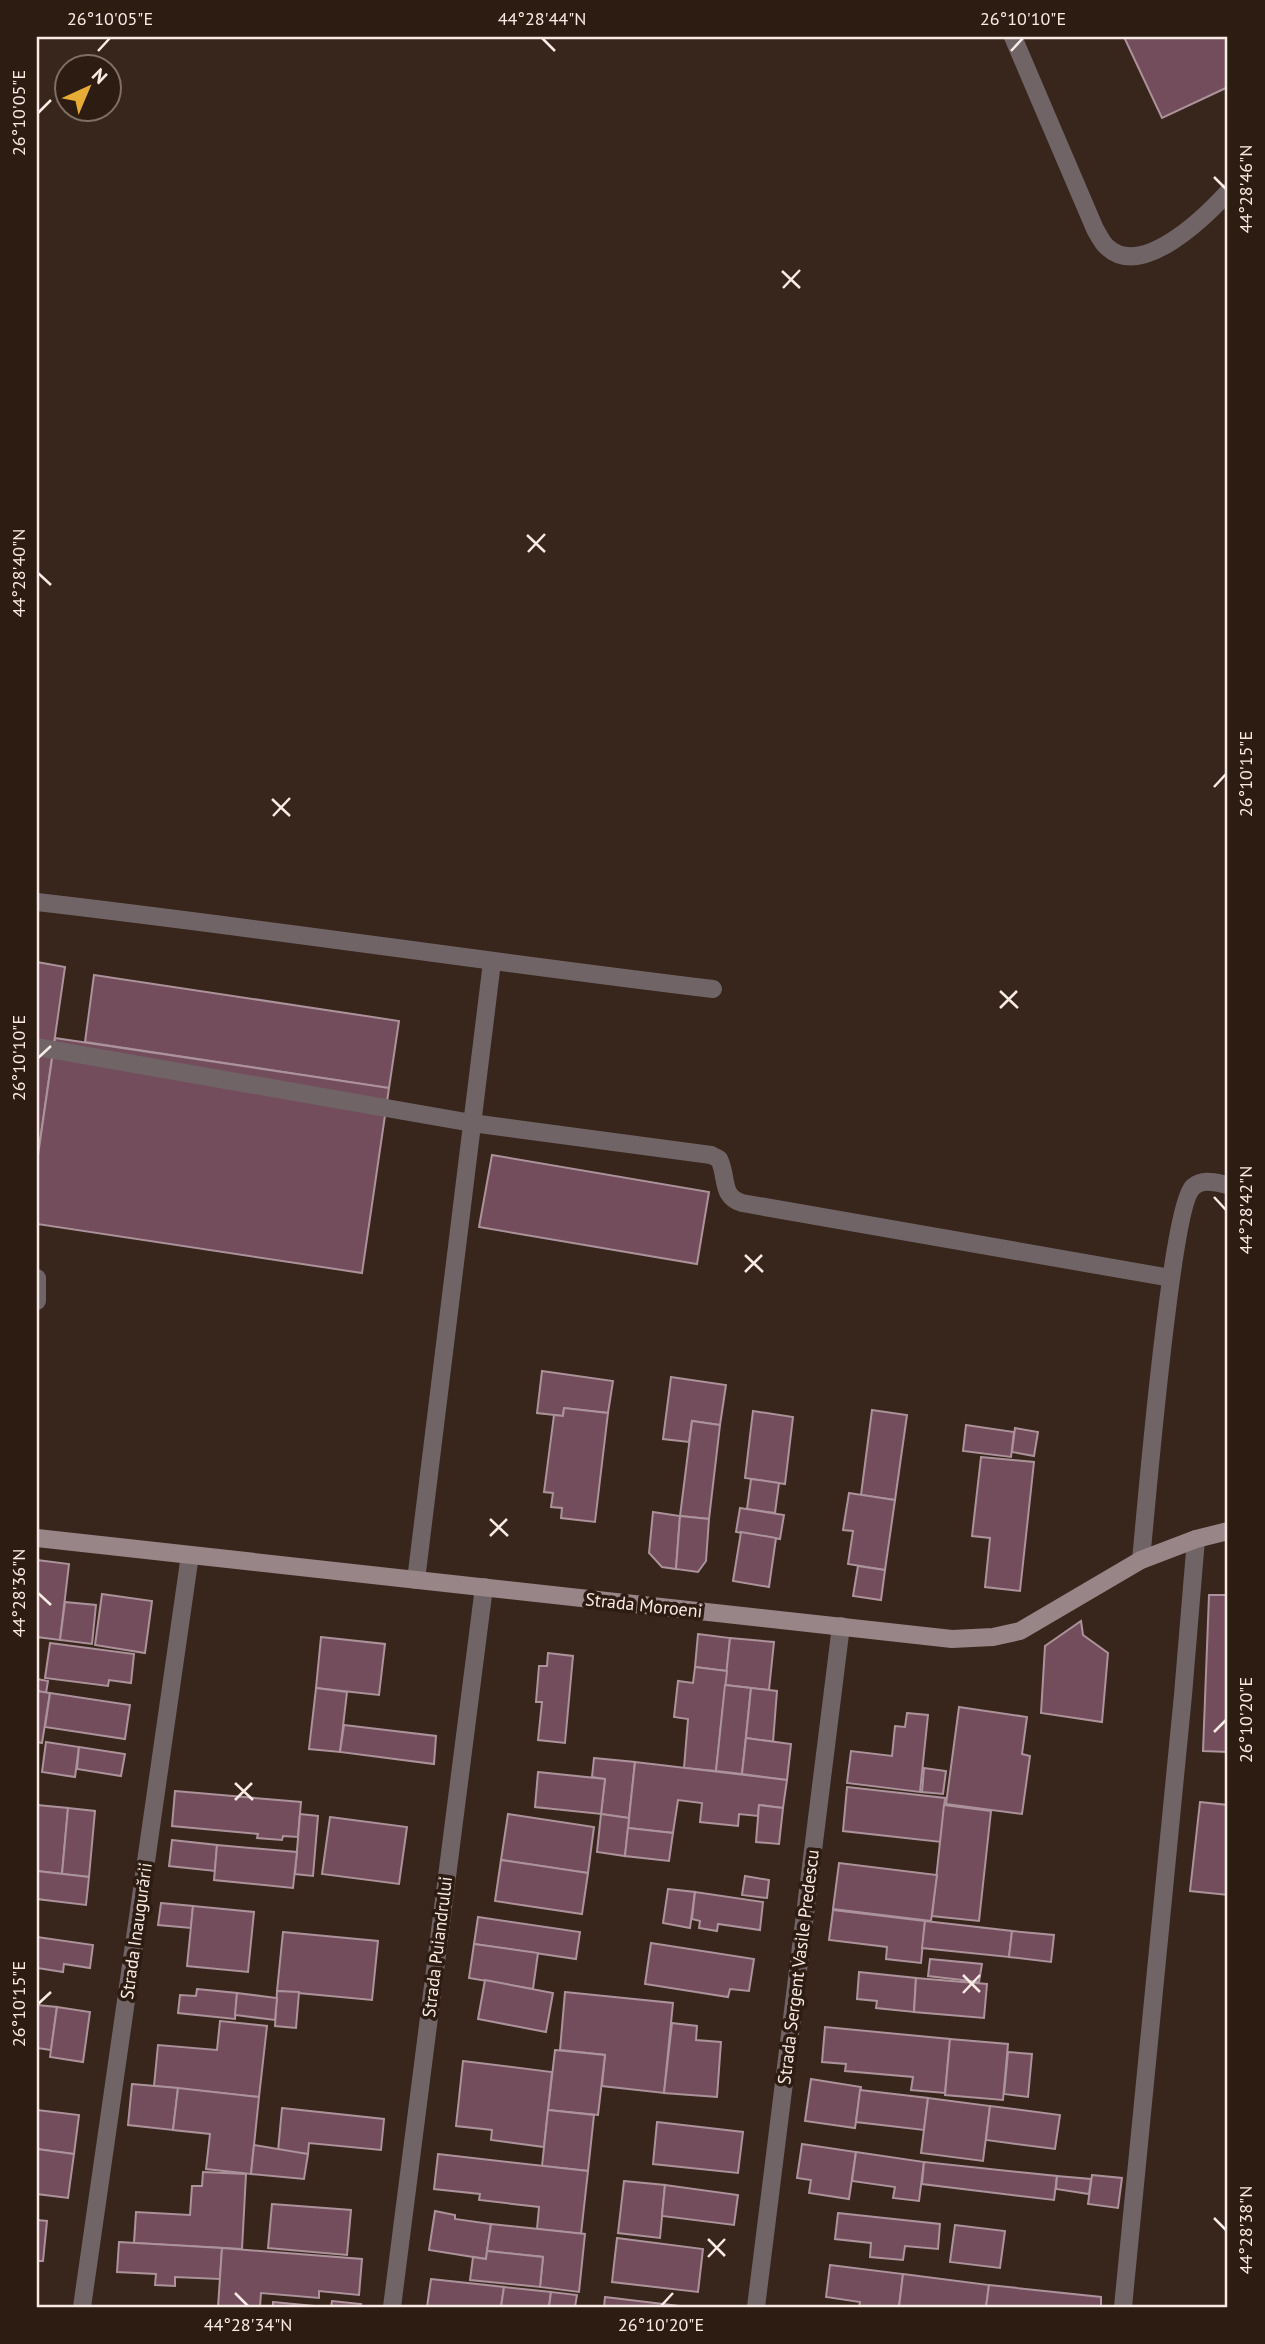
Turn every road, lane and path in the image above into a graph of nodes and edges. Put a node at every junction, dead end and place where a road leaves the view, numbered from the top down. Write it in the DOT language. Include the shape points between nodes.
graph roads {
  1 [pos="1013,37"];
  2 [pos="1228,192"];
  3 [pos="37,902"];
  4 [pos="492,962"];
  5 [pos="713,989"];
  6 [pos="37,1047"];
  7 [pos="472,1123"];
  8 [pos="1228,1185"];
  9 [pos="37,1278"];
  10 [pos="1171,1278"];
  11 [pos="37,1301"];
  12 [pos="1228,1531"];
  13 [pos="37,1538"];
  14 [pos="1196,1539"];
  15 [pos="190,1555"];
  16 [pos="1141,1560"];
  17 [pos="416,1580"];
  18 [pos="484,1587"];
  19 [pos="841,1626"];
  20 [pos="82,2307"];
  21 [pos="392,2307"];
  22 [pos="756,2307"];
  23 [pos="1123,2307"];
  1 -- 2 [label="street" via="1107,248 1124,256 1160,247 1201,220"];
  3 -- 4 [label="street" via="303,933"];
  4 -- 5 [label="street"];
  4 -- 7 [label="street"];
  6 -- 7 [label="street"];
  7 -- 10 [label="street" via="711,1155 723,1168 726,1192 742,1203"];
  7 -- 17 [label="street"];
  8 -- 10 [label="street" via="1206,1181 1193,1186 1185,1199"];
  9 -- 11 [label="street"];
  10 -- 16 [label="street"];
  12 -- 14 [label="street, Strada Moroeni"];
  13 -- 15 [label="street, Strada Moroeni"];
  14 -- 16 [label="street, Strada Moroeni"];
  14 -- 23 [label="street"];
  15 -- 17 [label="street, Strada Moroeni"];
  15 -- 20 [label="street, Strada Inaugurării"];
  16 -- 19 [label="street, Strada Moroeni" via="1020,1631 993,1637 952,1639"];
  17 -- 18 [label="street, Strada Moroeni"];
  18 -- 19 [label="street, Strada Moroeni"];
  18 -- 21 [label="street, Strada Puiandrului"];
  19 -- 22 [label="street, Strada Sergent Vasile Predescu"];
}
